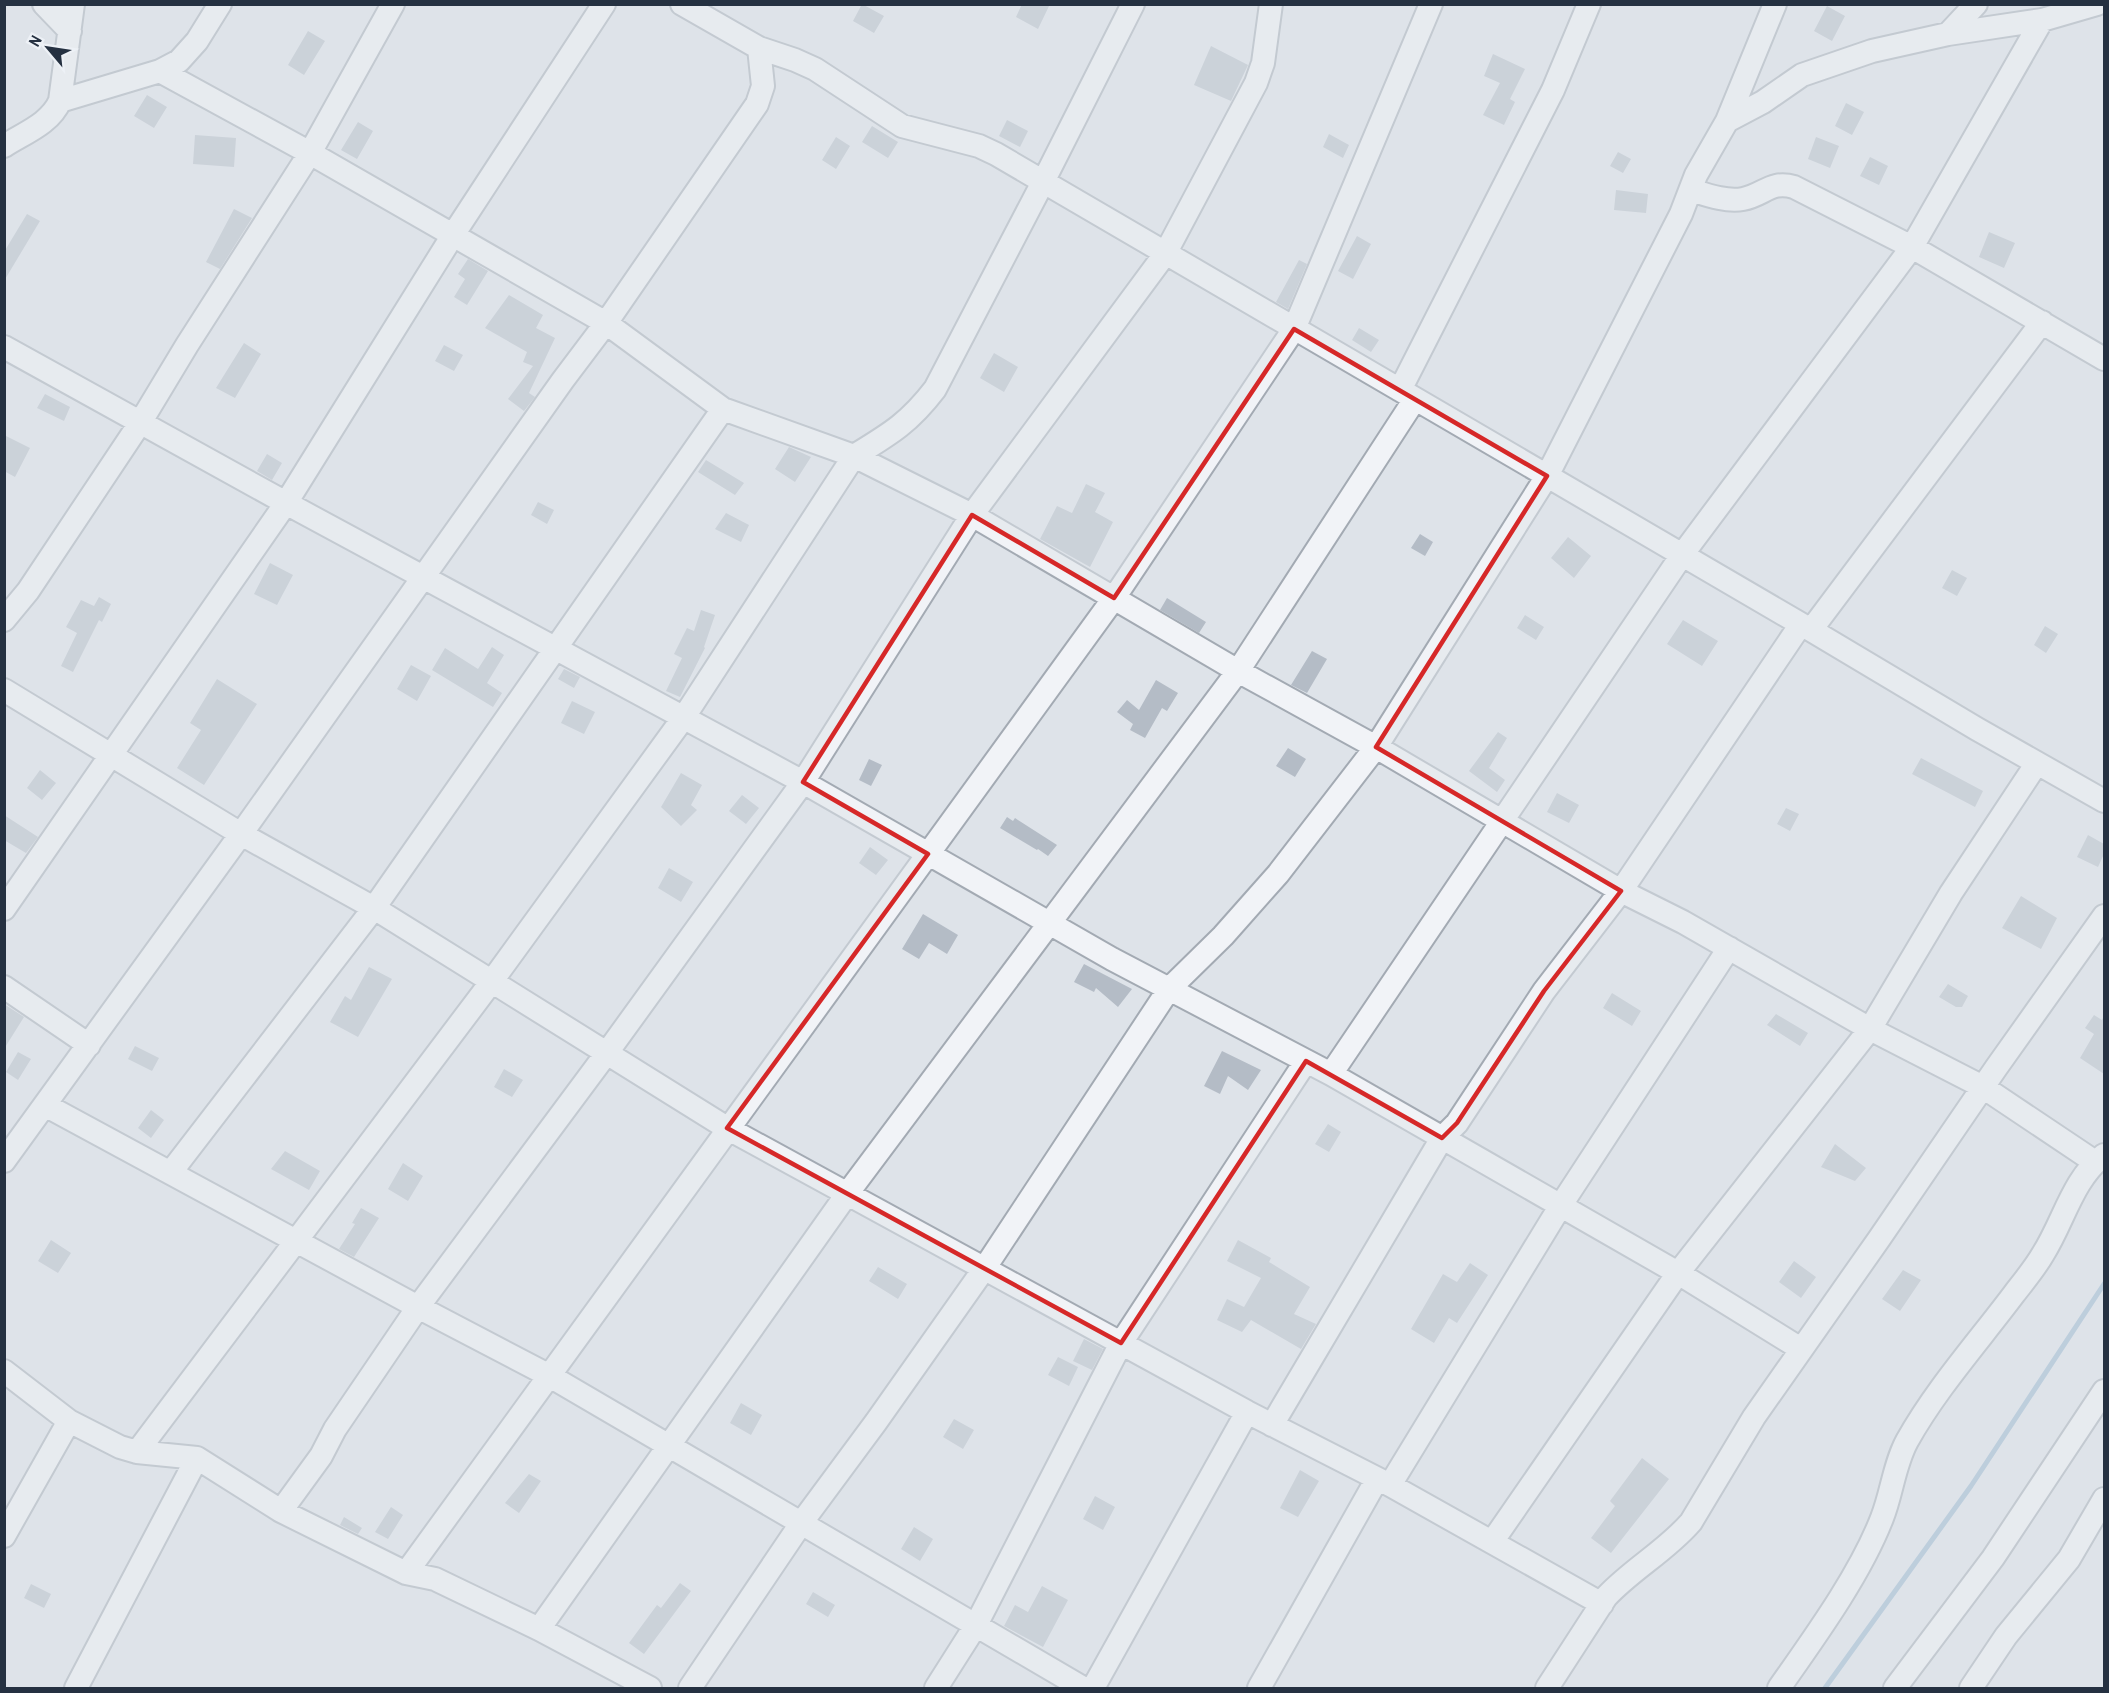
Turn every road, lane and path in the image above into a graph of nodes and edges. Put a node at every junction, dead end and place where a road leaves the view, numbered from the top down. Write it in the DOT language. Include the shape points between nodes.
graph roads {
  1 [pos="44,4"];
  2 [pos="73,4"];
  3 [pos="220,4"];
  4 [pos="393,4"];
  5 [pos="604,4"];
  6 [pos="682,4"];
  7 [pos="1133,4"];
  8 [pos="1271,4"];
  9 [pos="1431,4"];
  10 [pos="1589,4"];
  11 [pos="1775,4"];
  12 [pos="1976,4"];
  13 [pos="2097,4"];
  14 [pos="720,14"];
  15 [pos="2042,20"];
  16 [pos="70,31"];
  17 [pos="1948,34"];
  18 [pos="759,48"];
  19 [pos="160,71"];
  20 [pos="60,101"];
  21 [pos="1727,121"];
  22 [pos="4,146"];
  23 [pos="310,153"];
  24 [pos="1043,183"];
  25 [pos="1691,190"];
  26 [pos="453,235"];
  27 [pos="1912,247"];
  28 [pos="1165,254"];
  29 [pos="2042,322"];
  30 [pos="606,323"];
  31 [pos="1294,329"];
  32 [pos="8,358"];
  33 [pos="2104,359"];
  34 [pos="1407,394"];
  35 [pos="723,409"];
  36 [pos="140,423"];
  37 [pos="854,456"];
  38 [pos="1547,476"];
  39 [pos="286,503"];
  40 [pos="972,515"];
  41 [pos="1682,555"];
  42 [pos="424,577"];
  43 [pos="1114,598"];
  44 [pos="4,620"];
  45 [pos="1806,627"];
  46 [pos="557,649"];
  47 [pos="1238,671"];
  48 [pos="4,690"];
  49 [pos="684,717"];
  50 [pos="1376,747"];
  51 [pos="113,754"];
  52 [pos="2037,763"];
  53 [pos="803,782"];
  54 [pos="2104,801"];
  55 [pos="1502,822"];
  56 [pos="242,834"];
  57 [pos="928,854"];
  58 [pos="1621,891"];
  59 [pos="374,908"];
  60 [pos="4,909"];
  61 [pos="2104,916"];
  62 [pos="1048,922"];
  63 [pos="1729,948"];
  64 [pos="492,981"];
  65 [pos="4,987"];
  66 [pos="1168,989"];
  67 [pos="1870,1029"];
  68 [pos="89,1045"];
  69 [pos="606,1054"];
  70 [pos="1306,1061"];
  71 [pos="1331,1074"];
  72 [pos="1983,1087"];
  73 [pos="45,1105"];
  74 [pos="727,1128"];
  75 [pos="1442,1138"];
  76 [pos="2100,1159"];
  77 [pos="4,1161"];
  78 [pos="171,1172"];
  79 [pos="847,1194"];
  80 [pos="1561,1205"];
  81 [pos="297,1240"];
  82 [pos="984,1269"];
  83 [pos="1678,1273"];
  84 [pos="418,1307"];
  85 [pos="1121,1343"];
  86 [pos="1801,1349"];
  87 [pos="4,1371"];
  88 [pos="548,1375"];
  89 [pos="2104,1391"];
  90 [pos="1247,1412"];
  91 [pos="69,1421"];
  92 [pos="1272,1425"];
  93 [pos="669,1445"];
  94 [pos="137,1452"];
  95 [pos="197,1458"];
  96 [pos="1384,1482"];
  97 [pos="2104,1499"];
  98 [pos="281,1511"];
  99 [pos="802,1522"];
  100 [pos="4,1536"];
  101 [pos="1492,1542"];
  102 [pos="406,1573"];
  103 [pos="1602,1604"];
  104 [pos="976,1625"];
  105 [pos="539,1629"];
  106 [pos="76,1689"];
  107 [pos="650,1689"];
  108 [pos="690,1689"];
  109 [pos="936,1689"];
  110 [pos="1083,1689"];
  111 [pos="1093,1689"];
  112 [pos="1258,1689"];
  113 [pos="1547,1689"];
  114 [pos="1779,1689"];
  115 [pos="1894,1689"];
  116 [pos="1971,1689"];
  1 -- 16 [label="street"];
  2 -- 16 [label="street"];
  3 -- 19 [label="street" via="179,62"];
  4 -- 23 [label="street"];
  5 -- 26 [label="street"];
  6 -- 14 [label="street"];
  7 -- 24 [label="street"];
  8 -- 28 [label="street" via="1263,63 1256,83"];
  9 -- 31 [label="street"];
  10 -- 34 [label="street" via="1553,90"];
  11 -- 21 [label="street"];
  12 -- 17 [label="street"];
  13 -- 15 [label="street"];
  14 -- 18 [label="street"];
  15 -- 17 [label="street"];
  15 -- 27 [label="street"];
  16 -- 20 [label="street"];
  17 -- 21 [label="street" via="1872,51 1802,75"];
  18 -- 24 [label="street" via="815,69 902,126 979,146"];
  18 -- 30 [label="street" via="763,86 757,104"];
  19 -- 20 [label="street"];
  19 -- 23 [label="street"];
  20 -- 22 [label="street" via="49,118"];
  21 -- 25 [label="street"];
  23 -- 26 [label="street"];
  23 -- 36 [label="street"];
  24 -- 28 [label="street"];
  24 -- 37 [label="street" via="935,389 900,428"];
  25 -- 27 [label="street" via="1713,197 1743,199 1784,184"];
  25 -- 38 [label="street"];
  26 -- 30 [label="street"];
  26 -- 39 [label="street"];
  27 -- 29 [label="street"];
  27 -- 41 [label="street"];
  28 -- 31 [label="street"];
  28 -- 40 [label="street"];
  29 -- 33 [label="street"];
  29 -- 45 [label="street"];
  30 -- 35 [label="street"];
  30 -- 42 [label="street"];
  31 -- 34 [label="street"];
  31 -- 43 [label="street"];
  32 -- 36 [label="street"];
  34 -- 38 [label="street"];
  34 -- 47 [label="street"];
  35 -- 37 [label="street"];
  35 -- 46 [label="street"];
  36 -- 39 [label="street"];
  36 -- 44 [label="street" via="28,591"];
  37 -- 40 [label="street"];
  37 -- 49 [label="street"];
  38 -- 41 [label="street"];
  38 -- 50 [label="street"];
  39 -- 42 [label="street"];
  39 -- 51 [label="street"];
  40 -- 43 [label="street"];
  40 -- 53 [label="street"];
  41 -- 45 [label="street"];
  41 -- 55 [label="street"];
  42 -- 46 [label="street"];
  42 -- 56 [label="street"];
  43 -- 47 [label="street"];
  43 -- 57 [label="street"];
  45 -- 52 [label="street"];
  45 -- 58 [label="street"];
  46 -- 49 [label="street"];
  46 -- 59 [label="street"];
  47 -- 50 [label="street"];
  47 -- 62 [label="street"];
  48 -- 51 [label="street"];
  49 -- 53 [label="street"];
  49 -- 64 [label="street"];
  50 -- 55 [label="street"];
  50 -- 66 [label="street" via="1278,874 1223,936"];
  51 -- 56 [label="street"];
  51 -- 60 [label="street"];
  52 -- 54 [label="street"];
  52 -- 67 [label="street" via="1951,893"];
  53 -- 57 [label="street"];
  53 -- 69 [label="street"];
  55 -- 58 [label="street"];
  55 -- 71 [label="street"];
  56 -- 59 [label="street"];
  56 -- 68 [label="street"];
  57 -- 62 [label="street"];
  57 -- 74 [label="street"];
  58 -- 63 [label="street"];
  58 -- 75 [label="street" via="1544,991 1457,1123"];
  59 -- 64 [label="street"];
  59 -- 78 [label="street"];
  61 -- 72 [label="street"];
  62 -- 66 [label="street"];
  62 -- 79 [label="street"];
  63 -- 67 [label="street"];
  63 -- 80 [label="street"];
  64 -- 69 [label="street"];
  64 -- 81 [label="street"];
  65 -- 68 [label="street"];
  66 -- 70 [label="street"];
  66 -- 82 [label="street"];
  67 -- 72 [label="street"];
  67 -- 83 [label="street"];
  68 -- 73 [label="street"];
  69 -- 74 [label="street"];
  69 -- 84 [label="street"];
  70 -- 71 [label="street"];
  70 -- 85 [label="street"];
  71 -- 75 [label="street"];
  72 -- 76 [label="street"];
  72 -- 86 [label="street"];
  73 -- 77 [label="street"];
  73 -- 78 [label="street"];
  74 -- 79 [label="street"];
  74 -- 88 [label="street"];
  75 -- 80 [label="street"];
  75 -- 92 [label="street"];
  76 -- 114 [label="street" via="2081,1178 2043,1254 1943,1386 1907,1441 1882,1519 1866,1553"];
  78 -- 81 [label="street"];
  79 -- 82 [label="street"];
  79 -- 93 [label="street"];
  80 -- 83 [label="street"];
  80 -- 96 [label="street"];
  81 -- 84 [label="street"];
  81 -- 94 [label="street"];
  82 -- 85 [label="street"];
  82 -- 99 [label="street"];
  83 -- 86 [label="street"];
  83 -- 101 [label="street"];
  84 -- 88 [label="street"];
  84 -- 98 [label="street"];
  85 -- 90 [label="street"];
  85 -- 104 [label="street"];
  86 -- 103 [label="street" via="1691,1522 1616,1586"];
  87 -- 91 [label="street"];
  88 -- 93 [label="street"];
  88 -- 102 [label="street"];
  89 -- 115 [label="street" via="1993,1558"];
  90 -- 92 [label="street"];
  90 -- 111 [label="street"];
  91 -- 94 [label="street"];
  91 -- 100 [label="street"];
  92 -- 96 [label="street"];
  93 -- 99 [label="street"];
  93 -- 105 [label="street"];
  94 -- 95 [label="street"];
  95 -- 98 [label="street"];
  95 -- 106 [label="street"];
  96 -- 101 [label="street"];
  96 -- 112 [label="street"];
  97 -- 116 [label="street" via="2069,1559 2006,1636"];
  98 -- 102 [label="street"];
  99 -- 104 [label="street"];
  99 -- 108 [label="street"];
  101 -- 103 [label="street"];
  102 -- 105 [label="street" via="435,1579"];
  103 -- 113 [label="street"];
  104 -- 109 [label="street"];
  104 -- 110 [label="street"];
  105 -- 107 [label="street"];
}
